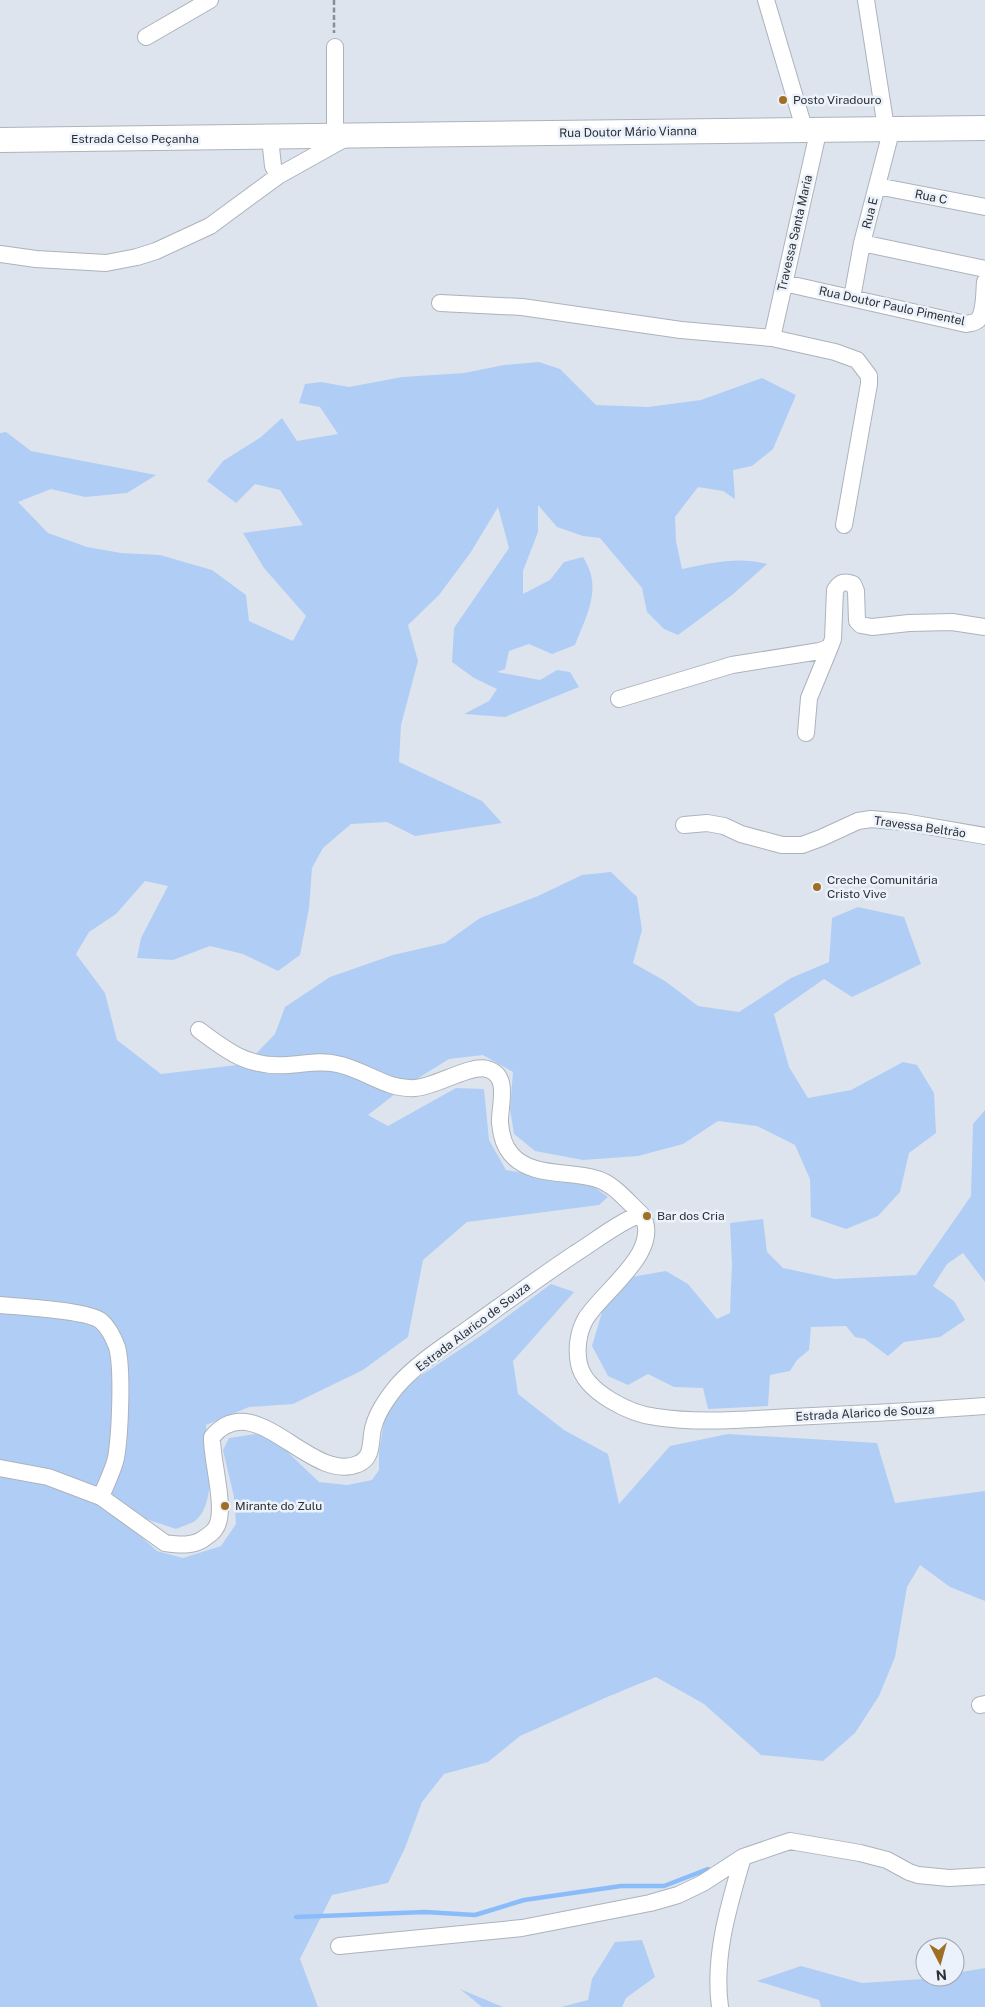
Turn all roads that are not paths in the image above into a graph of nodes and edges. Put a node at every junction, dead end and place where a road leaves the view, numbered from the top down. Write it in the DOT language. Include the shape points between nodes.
graph roads {
  1 [pos="210,0"];
  2 [pos="766,0"];
  3 [pos="866,0"];
  4 [pos="146,37"];
  5 [pos="334,46"];
  6 [pos="812,128"];
  7 [pos="889,128"];
  8 [pos="985,128"];
  9 [pos="341,137"];
  10 [pos="270,138"];
  11 [pos="0,140"];
  12 [pos="278,176"];
  13 [pos="877,186"];
  14 [pos="985,207"];
  15 [pos="862,243"];
  16 [pos="0,254"];
  17 [pos="985,269"];
  18 [pos="784,283"];
  19 [pos="984,290"];
  20 [pos="852,298"];
  21 [pos="440,303"];
  22 [pos="772,338"];
  23 [pos="844,525"];
  24 [pos="985,627"];
  25 [pos="830,647"];
  26 [pos="619,699"];
  27 [pos="806,733"];
  28 [pos="684,826"];
  29 [pos="985,836"];
  30 [pos="199,1030"];
  31 [pos="641,1214"];
  32 [pos="0,1304"];
  33 [pos="985,1406"];
  34 [pos="0,1468"];
  35 [pos="101,1497"];
  36 [pos="743,1857"];
  37 [pos="985,1876"];
  38 [pos="339,1946"];
  39 [pos="720,2007"];
  1 -- 4 [label="street"];
  2 -- 6 [label="street"];
  3 -- 7 [label="street"];
  5 -- 9 [label="street"];
  6 -- 7 [label="main road, Rua Doutor Mário Vianna"];
  6 -- 9 [label="main road, Rua Doutor Mário Vianna"];
  6 -- 18 [label="street, Travessa Santa Maria"];
  7 -- 8 [label="main road, Rua Doutor Mário Vianna"];
  7 -- 13 [label="street, Rua E"];
  9 -- 10 [label="main road, Rua Doutor Mário Vianna"];
  9 -- 12 [label="street"];
  10 -- 11 [label="main road, Estrada Celso Peçanha"];
  10 -- 12 [label="street" via="273,166"];
  12 -- 16 [label="street" via="210,226 137,257 106,263"];
  13 -- 14 [label="street, Rua C"];
  13 -- 15 [label="street, Rua E"];
  15 -- 17 [label="street"];
  15 -- 20 [label="street, Rua E"];
  18 -- 20 [label="street, Rua Doutor Paulo Pimentel"];
  18 -- 22 [label="street, Travessa Santa Maria"];
  19 -- 20 [label="street, Rua Doutor Paulo Pimentel" via="978,320 966,324"];
  21 -- 22 [label="street" via="522,307 623,323"];
  22 -- 23 [label="street" via="857,360 868,376"];
  24 -- 25 [label="street" via="952,622 861,625 857,621 856,591 853,584 845,581 835,590"];
  25 -- 26 [label="street" via="732,665"];
  25 -- 27 [label="street" via="809,698"];
  28 -- 29 [label="street, Travessa Beltrão" via="707,823 724,826 782,845 802,845 858,821 871,819"];
  30 -- 31 [label="street" via="231,1054 252,1062 269,1066 320,1062 338,1064 393,1087 417,1088 464,1072 488,1069 498,1076 501,1084 503,1140 519,1162 533,1168 598,1179 614,1188"];
  31 -- 33 [label="street, Estrada Alarico de Souza" via="647,1237 643,1248 585,1320 578,1341 580,1365 586,1380 601,1394 654,1417 683,1420"];
  31 -- 35 [label="street, Estrada Alarico de Souza" via="622,1222 547,1273 414,1371 380,1411 373,1426 370,1451 360,1463 342,1468 326,1465 257,1425 240,1422 225,1425 212,1437 220,1519 215,1530 191,1544 165,1542"];
  32 -- 35 [label="street" via="86,1315 101,1321 110,1333 120,1364 119,1428 116,1459"];
  34 -- 35 [label="street, Estrada Alarico de Souza" via="48,1477"];
  36 -- 37 [label="street" via="790,1841 887,1860 918,1875 949,1878"];
  36 -- 38 [label="street" via="703,1883 650,1903 522,1928"];
  36 -- 39 [label="street" via="718,1964"];
}
